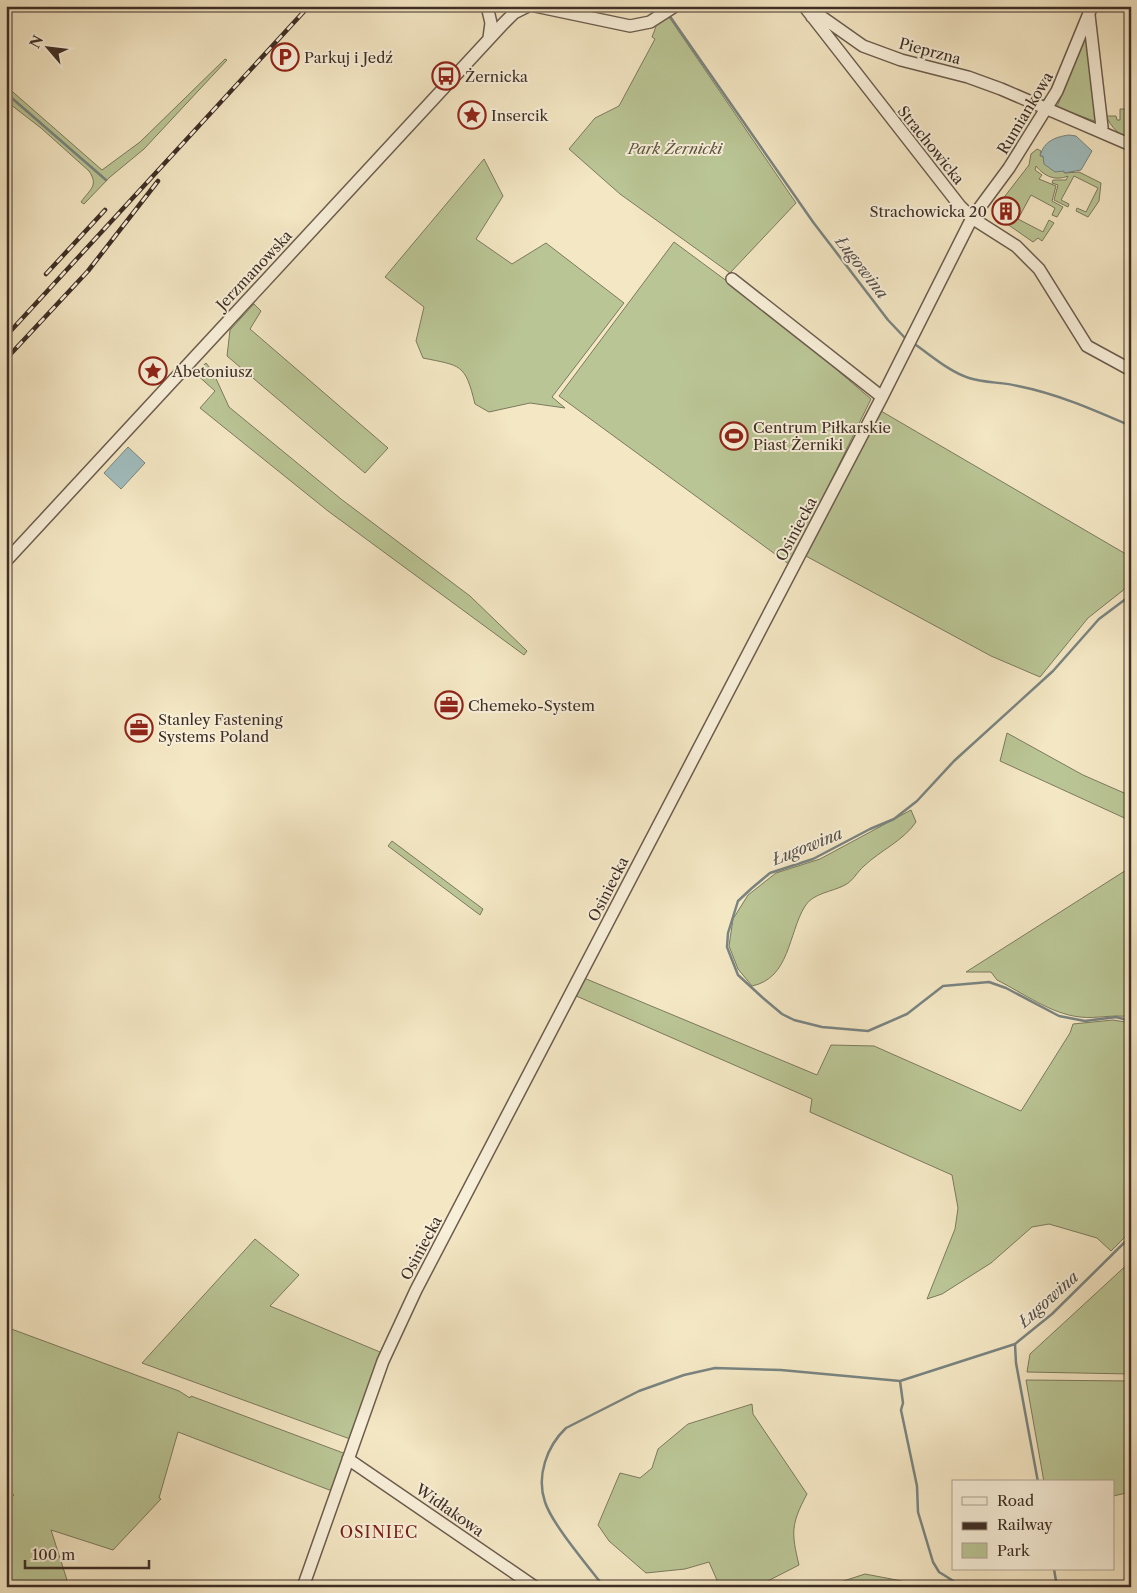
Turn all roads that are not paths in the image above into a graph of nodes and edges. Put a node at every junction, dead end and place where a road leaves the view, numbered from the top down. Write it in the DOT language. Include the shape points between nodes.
graph roads {
  1 [pos="487,6"];
  2 [pos="528,6"];
  3 [pos="535,6"];
  4 [pos="804,6"];
  5 [pos="674,7"];
  6 [pos="1090,11"];
  7 [pos="812,17"];
  8 [pos="489,38"];
  9 [pos="1047,109"];
  10 [pos="1100,131"];
  11 [pos="1131,145"];
  12 [pos="972,218"];
  13 [pos="732,279"];
  14 [pos="1131,370"];
  15 [pos="882,397"];
  16 [pos="6,561"];
  17 [pos="348,1459"];
  18 [pos="303,1587"];
  19 [pos="535,1587"];
  1 -- 8 [label="street" via="491,23"];
  2 -- 8 [label="street, Jerzmanowska" via="508,18"];
  3 -- 5 [label="street" via="630,26 642,25"];
  4 -- 7 [label="street, Strachowicka"];
  6 -- 9 [label="street, Rumiankowa" via="1058,91"];
  6 -- 10 [label="street, Rumiankowa"];
  7 -- 9 [label="street, Pieprzna" via="819,15 863,46 901,60 968,77"];
  7 -- 12 [label="street, Strachowicka"];
  8 -- 16 [label="street, Jerzmanowska"];
  9 -- 10 [label="street"];
  9 -- 12 [label="street, Rumiankowa" via="988,200"];
  10 -- 11 [label="street"];
  12 -- 14 [label="street, Strachowicka" via="1016,246 1039,269 1087,346"];
  12 -- 15 [label="street, Osiniecka"];
  13 -- 15 [label="street"];
  15 -- 17 [label="street, Osiniecka" via="416,1290 383,1361"];
  17 -- 18 [label="street, Osiniecka"];
  17 -- 19 [label="street, Widłakowa"];
}
